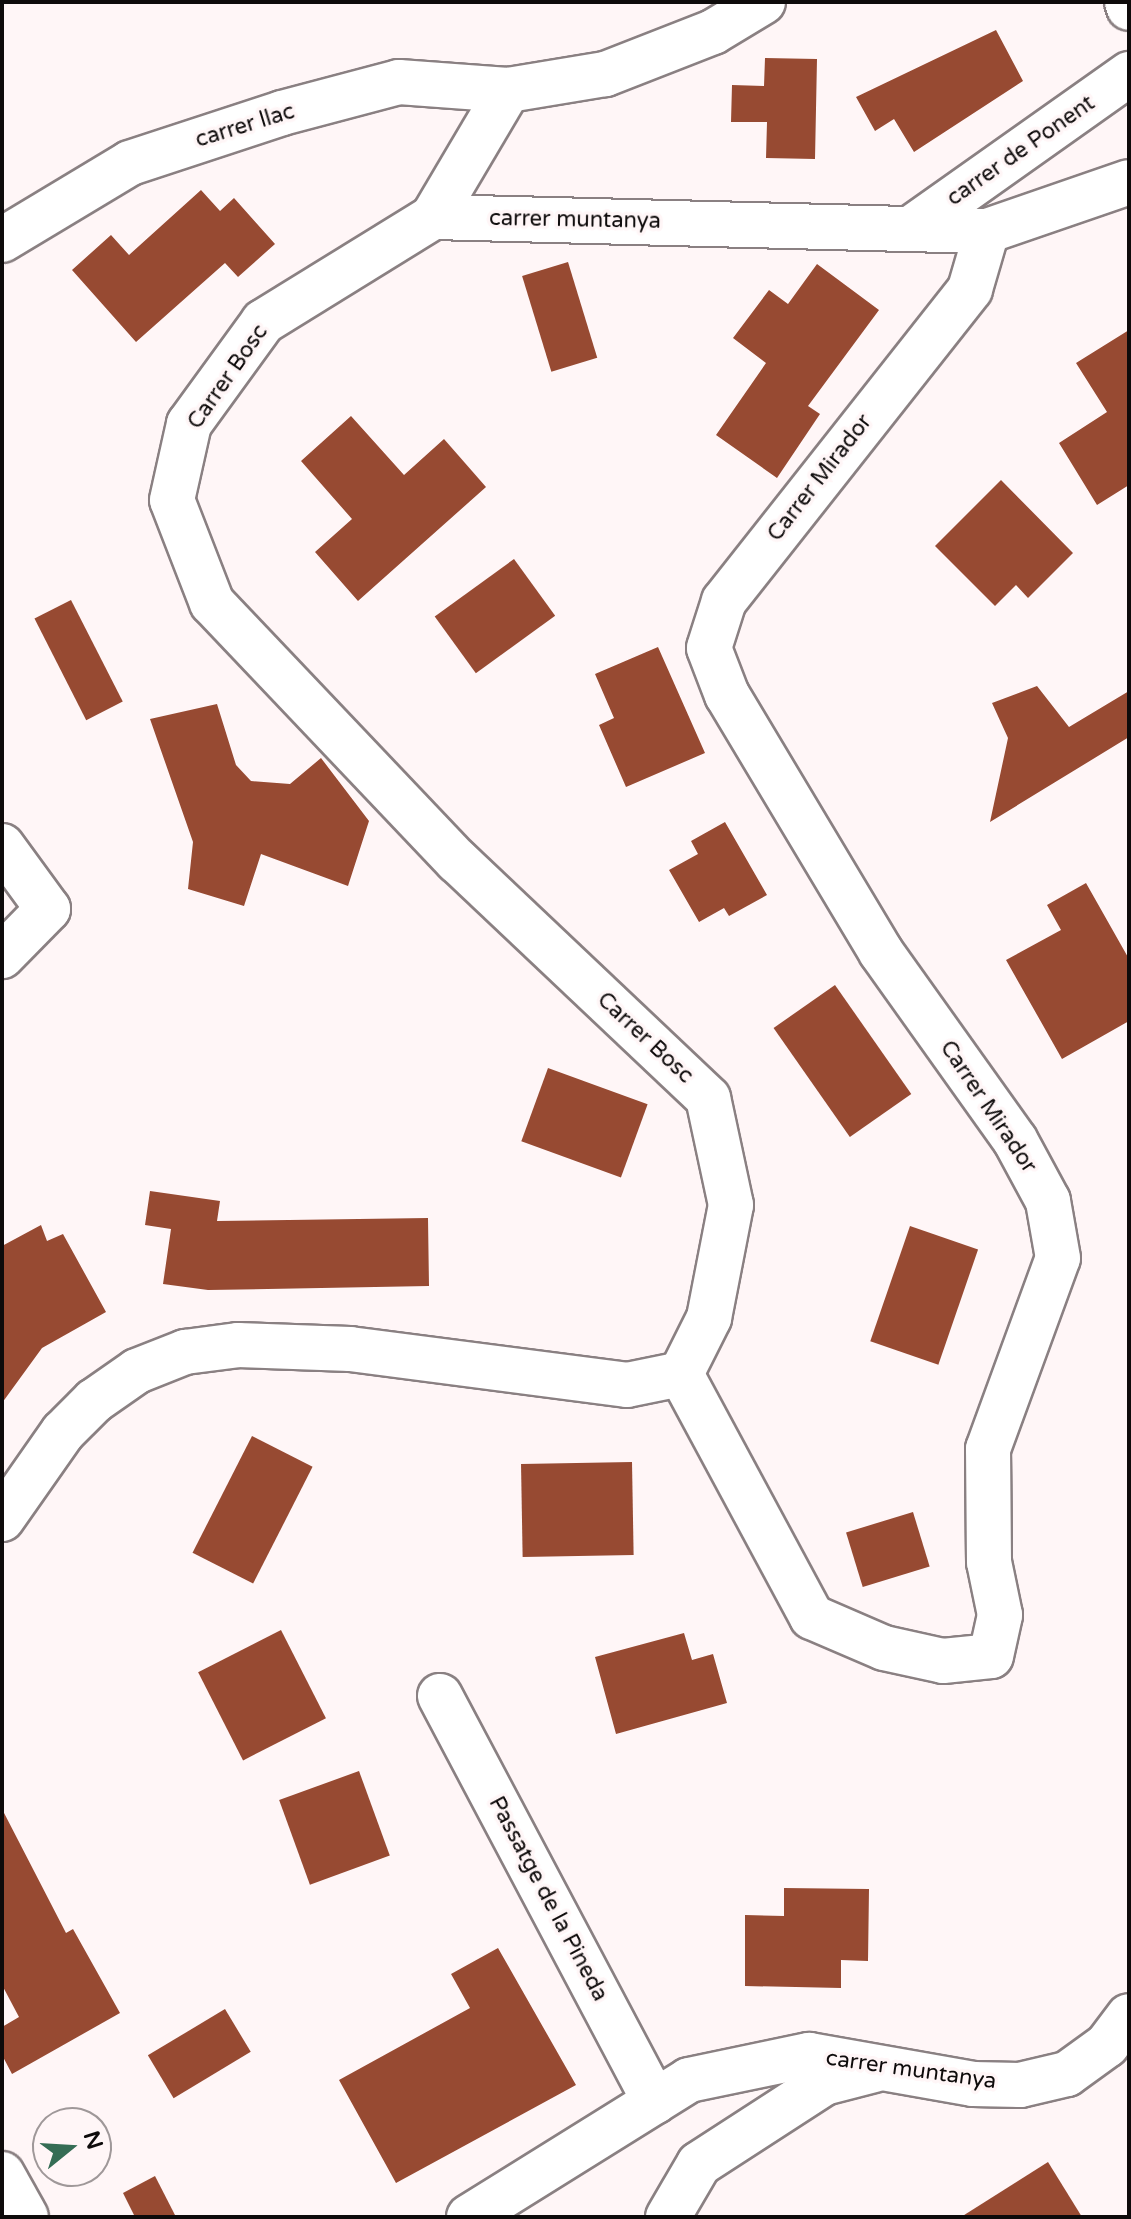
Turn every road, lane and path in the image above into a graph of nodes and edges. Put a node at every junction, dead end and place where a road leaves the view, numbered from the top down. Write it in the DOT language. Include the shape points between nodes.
graph roads {
  1 [pos="763,2"];
  2 [pos="1127,2"];
  3 [pos="1129,8"];
  4 [pos="1129,74"];
  5 [pos="508,90"];
  6 [pos="1129,182"];
  7 [pos="433,217"];
  8 [pos="913,227"];
  9 [pos="987,231"];
  10 [pos="2,240"];
  11 [pos="2,846"];
  12 [pos="2,956"];
  13 [pos="681,1374"];
  14 [pos="2,1519"];
  15 [pos="440,1696"];
  16 [pos="1129,2016"];
  17 [pos="880,2069"];
  18 [pos="655,2102"];
  19 [pos="2,2174"];
  20 [pos="26,2217"];
  21 [pos="469,2217"];
  22 [pos="668,2217"];
  1 -- 5 [label="street" via="713,32 605,74"];
  2 -- 3 [label="street"];
  4 -- 8 [label="street, carrer de Ponent"];
  5 -- 7 [label="street"];
  5 -- 10 [label="street, carrer llac" via="399,82 282,113 130,163"];
  6 -- 9 [label="street, carrer muntanya"];
  7 -- 8 [label="street, carrer muntanya"];
  7 -- 13 [label="street, Carrer Bosc" via="263,322 189,424 172,500 212,603 457,861 708,1098 731,1205 709,1318"];
  8 -- 9 [label="street, carrer muntanya"];
  9 -- 13 [label="street, Carrer Mirador" via="970,289 724,601 709,648 727,695 881,952 1015,1140 1048,1201 1058,1258 988,1449 989,1562 1000,1615 991,1656 943,1661 884,1648 812,1617"];
  11 -- 12 [label="street" via="48,909"];
  13 -- 14 [label="street" via="627,1385 350,1349 238,1345 185,1352 137,1371 94,1401 63,1432"];
  15 -- 18 [label="street, Passatge de la Pineda"];
  16 -- 17 [label="street, carrer muntanya" via="1107,2045 1067,2074 1020,2085 973,2084"];
  17 -- 18 [label="street, carrer muntanya" via="809,2055 689,2080"];
  17 -- 22 [label="street" via="824,2083 699,2164"];
  18 -- 21 [label="street, carrer muntanya"];
  19 -- 20 [label="street"];
}
